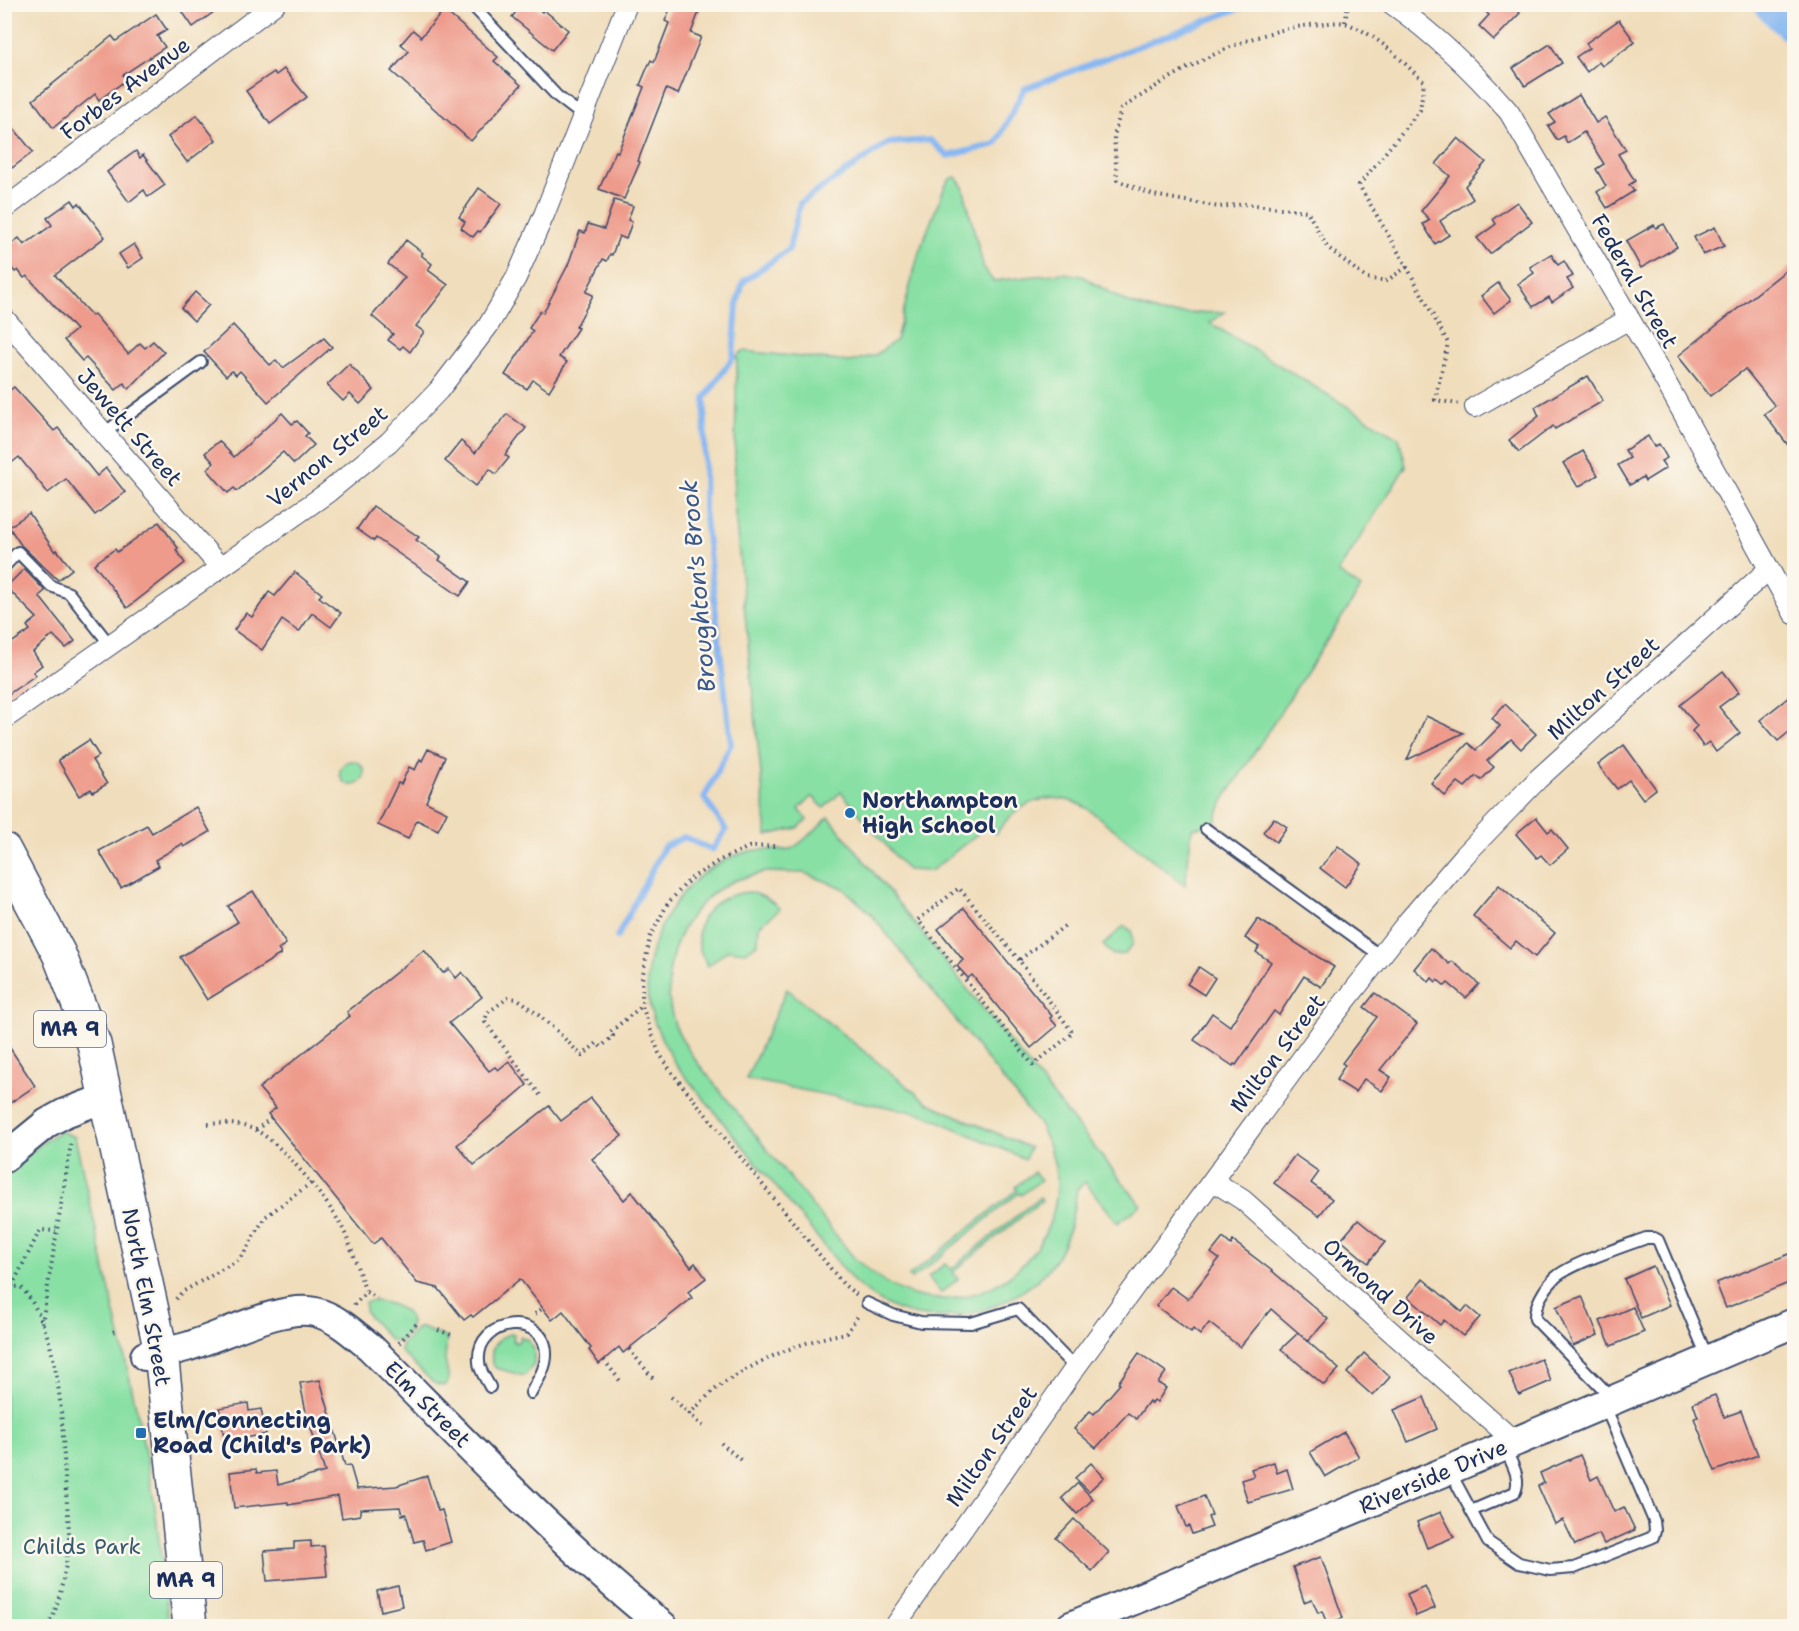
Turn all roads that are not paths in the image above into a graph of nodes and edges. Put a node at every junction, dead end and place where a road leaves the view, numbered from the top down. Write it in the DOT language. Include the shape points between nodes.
graph roads {
  1 [pos="274,4"];
  2 [pos="471,4"];
  3 [pos="627,4"];
  4 [pos="1392,4"];
  5 [pos="583,116"];
  6 [pos="4,209"];
  7 [pos="4,318"];
  8 [pos="1629,319"];
  9 [pos="201,362"];
  10 [pos="1475,407"];
  11 [pos="104,433"];
  12 [pos="4,567"];
  13 [pos="220,567"];
  14 [pos="1768,569"];
  15 [pos="1794,614"];
  16 [pos="111,646"];
  17 [pos="4,719"];
  18 [pos="1206,830"];
  19 [pos="4,850"];
  20 [pos="1382,957"];
  21 [pos="97,1101"];
  22 [pos="4,1158"];
  23 [pos="1213,1181"];
  24 [pos="867,1303"];
  25 [pos="1794,1323"];
  26 [pos="153,1354"];
  27 [pos="1708,1360"];
  28 [pos="1075,1368"];
  29 [pos="490,1387"];
  30 [pos="531,1393"];
  31 [pos="1609,1402"];
  32 [pos="1509,1444"];
  33 [pos="1449,1470"];
  34 [pos="1471,1512"];
  35 [pos="190,1626"];
  36 [pos="663,1626"];
  37 [pos="895,1626"];
  38 [pos="1071,1626"];
  1 -- 6 [label="street, Forbes Avenue"];
  2 -- 5 [label="lane" via="557,96"];
  3 -- 5 [label="street, Vernon Street"];
  4 -- 8 [label="street, Federal Street" via="1478,76 1509,112"];
  5 -- 13 [label="street, Vernon Street" via="516,278 488,326 439,390 389,442 327,493"];
  7 -- 11 [label="street, Jewett Street"];
  8 -- 10 [label="street"];
  8 -- 14 [label="street, Federal Street"];
  9 -- 11 [label="lane"];
  11 -- 13 [label="street, Jewett Street"];
  12 -- 16 [label="lane" via="18,552 51,586 69,593"];
  13 -- 16 [label="street, Vernon Street"];
  14 -- 15 [label="street, Federal Street"];
  14 -- 20 [label="street, Milton Street" via="1538,779 1464,856"];
  16 -- 17 [label="street, Vernon Street"];
  18 -- 20 [label="lane"];
  19 -- 21 [label="highway, MA 9" via="59,954 94,1044"];
  20 -- 23 [label="street, Milton Street" via="1322,1031"];
  21 -- 22 [label="street" via="47,1123"];
  21 -- 26 [label="highway, North Elm Street / MA 9" via="118,1214"];
  23 -- 28 [label="street, Milton Street"];
  23 -- 32 [label="street, Ormond Drive" via="1243,1200"];
  24 -- 28 [label="lane" via="921,1322 971,1323 1018,1309"];
  25 -- 27 [label="street, Riverside Drive"];
  26 -- 35 [label="highway, North Elm Street / MA 9" via="181,1533"];
  26 -- 36 [label="street, Elm Street" via="185,1348 290,1312 316,1312 337,1322 370,1347 572,1547"];
  27 -- 31 [label="street, Riverside Drive"];
  27 -- 31 [label="lane" via="1658,1240 1646,1238 1572,1267 1556,1277 1544,1292 1534,1310 1535,1319"];
  28 -- 37 [label="street, Milton Street"];
  29 -- 30 [label="lane" via="479,1362 483,1342 501,1326 518,1324 536,1332 546,1348 545,1365"];
  31 -- 32 [label="street, Riverside Drive"];
  31 -- 34 [label="lane" via="1654,1521 1653,1537 1574,1568 1550,1570 1519,1563 1488,1542"];
  32 -- 33 [label="street, Riverside Drive"];
  32 -- 34 [label="lane" via="1517,1476 1515,1492"];
  33 -- 34 [label="lane"];
  33 -- 38 [label="street, Riverside Drive"];
}
